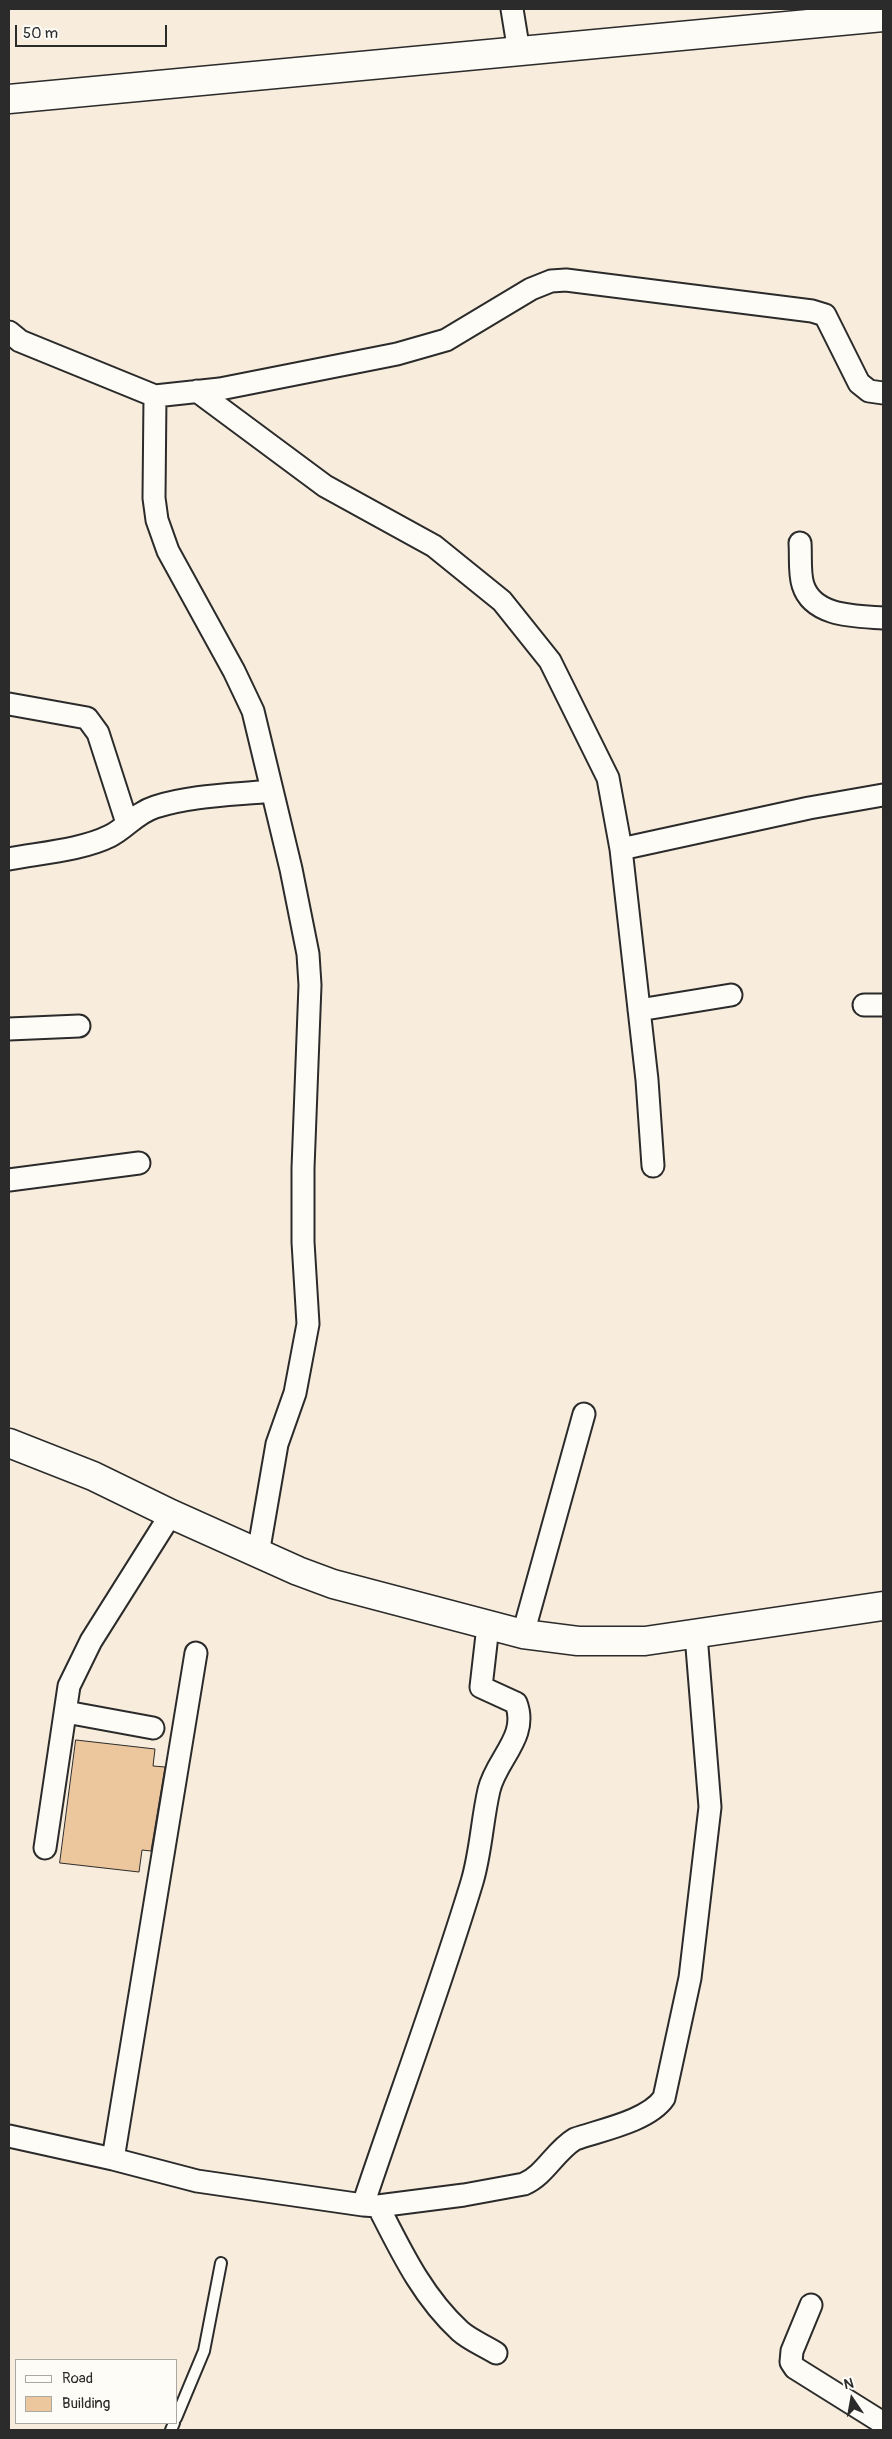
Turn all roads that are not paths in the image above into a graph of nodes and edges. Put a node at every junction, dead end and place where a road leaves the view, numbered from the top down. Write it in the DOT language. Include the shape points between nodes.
graph roads {
  1 [pos="512,9"];
  2 [pos="883,17"];
  3 [pos="519,52"];
  4 [pos="9,100"];
  5 [pos="9,332"];
  6 [pos="197,391"];
  7 [pos="883,393"];
  8 [pos="154,396"];
  9 [pos="800,543"];
  10 [pos="883,618"];
  11 [pos="9,704"];
  12 [pos="272,791"];
  13 [pos="883,795"];
  14 [pos="127,823"];
  15 [pos="621,849"];
  16 [pos="9,859"];
  17 [pos="731,995"];
  18 [pos="639,1010"];
  19 [pos="79,1026"];
  20 [pos="9,1030"];
  21 [pos="139,1163"];
  22 [pos="653,1166"];
  23 [pos="9,1180"];
  24 [pos="584,1414"];
  25 [pos="9,1443"];
  26 [pos="171,1514"];
  27 [pos="258,1554"];
  28 [pos="883,1606"];
  29 [pos="488,1626"];
  30 [pos="523,1634"];
  31 [pos="696,1635"];
  32 [pos="196,1653"];
  33 [pos="66,1712"];
  34 [pos="153,1728"];
  35 [pos="45,1848"];
  36 [pos="9,2136"];
  37 [pos="113,2159"];
  38 [pos="371,2205"];
  39 [pos="221,2263"];
  40 [pos="811,2304"];
  41 [pos="496,2353"];
  42 [pos="178,2413"];
  43 [pos="883,2423"];
  1 -- 3 [label="street"];
  2 -- 3 [label="street"];
  3 -- 4 [label="street"];
  5 -- 8 [label="street" via="20,341"];
  6 -- 7 [label="street" via="405,352 446,340 531,289 551,281 566,280 825,315 860,383 869,391"];
  6 -- 8 [label="street"];
  6 -- 15 [label="street" via="325,486 434,546 502,600 550,661 608,778"];
  8 -- 12 [label="street" via="157,520 168,551 253,711"];
  9 -- 10 [label="street" via="802,583 806,594 826,610"];
  11 -- 14 [label="street" via="92,721"];
  12 -- 14 [label="street" via="186,800 141,812"];
  12 -- 27 [label="street" via="304,924 310,985 303,1168 308,1324 296,1393 275,1453"];
  13 -- 15 [label="street"];
  14 -- 16 [label="street" via="95,842"];
  15 -- 18 [label="street"];
  17 -- 18 [label="street"];
  18 -- 22 [label="street"];
  19 -- 20 [label="street"];
  21 -- 23 [label="street"];
  24 -- 30 [label="street"];
  25 -- 26 [label="street" via="94,1476"];
  26 -- 27 [label="street"];
  26 -- 33 [label="street" via="91,1641 69,1686"];
  27 -- 29 [label="street" via="333,1584"];
  28 -- 31 [label="street"];
  29 -- 30 [label="street"];
  29 -- 38 [label="street" via="482,1687 516,1703 518,1730 514,1745 490,1788 472,1883"];
  30 -- 31 [label="street" via="578,1642 645,1641"];
  31 -- 38 [label="street" via="710,1807 690,1978 664,2098 635,2118 571,2141 533,2180 524,2184 464,2195"];
  32 -- 37 [label="street"];
  33 -- 34 [label="street"];
  33 -- 35 [label="street"];
  36 -- 37 [label="street"];
  37 -- 38 [label="street" via="197,2181"];
  38 -- 41 [label="street" via="431,2298 461,2332"];
  39 -- 42 [label="lane" via="204,2351"];
  40 -- 43 [label="street" via="792,2351 791,2362 795,2368"];
}
